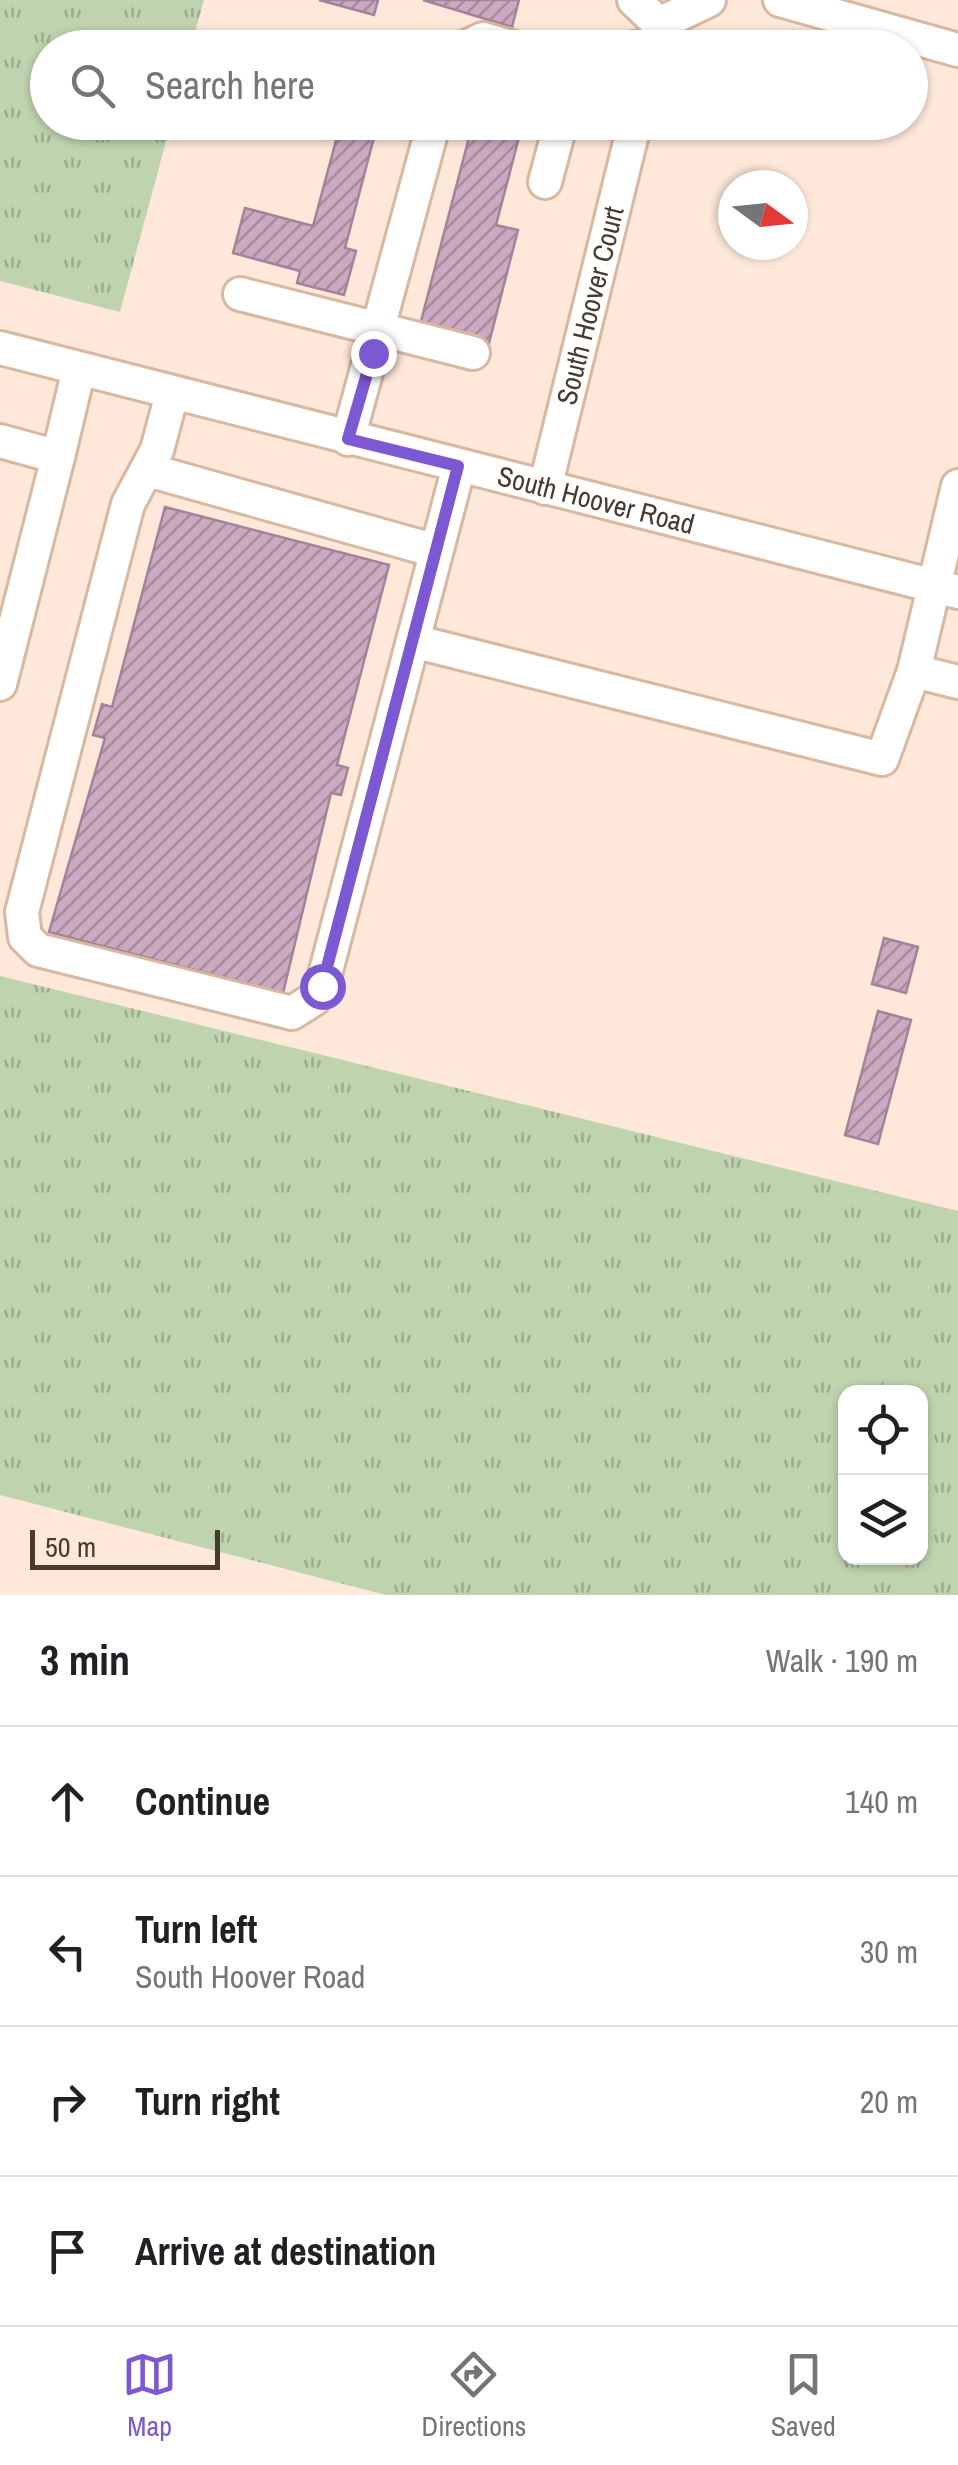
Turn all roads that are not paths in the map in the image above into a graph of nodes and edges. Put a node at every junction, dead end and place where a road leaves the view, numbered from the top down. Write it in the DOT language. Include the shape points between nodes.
graph roads {
  1 [pos="634,0"];
  2 [pos="709,0"];
  3 [pos="780,0"];
  4 [pos="645,30"];
  5 [pos="665,30"];
  6 [pos="887,30"];
  7 [pos="928,42"];
  8 [pos="958,50"];
  9 [pos="429,140"];
  10 [pos="556,140"];
  11 [pos="630,140"];
  12 [pos="545,182"];
  13 [pos="240,294"];
  14 [pos="379,329"];
  15 [pos="0,348"];
  16 [pos="473,353"];
  17 [pos="79,369"];
  18 [pos="172,394"];
  19 [pos="348,439"];
  20 [pos="0,442"];
  21 [pos="58,456"];
  22 [pos="458,466"];
  23 [pos="148,470"];
  24 [pos="958,486"];
  25 [pos="545,488"];
  26 [pos="436,551"];
  27 [pos="945,588"];
  28 [pos="412,641"];
  29 [pos="914,670"];
  30 [pos="958,682"];
  31 [pos="0,684"];
  1 -- 4 [label="street"];
  2 -- 5 [label="street"];
  3 -- 6 [label="street"];
  7 -- 8 [label="street"];
  9 -- 14 [label="street"];
  10 -- 12 [label="street"];
  11 -- 25 [label="street, South Hoover Court"];
  13 -- 14 [label="street"];
  14 -- 16 [label="street"];
  14 -- 19 [label="street"];
  15 -- 17 [label="street, South Hoover Road"];
  17 -- 18 [label="street, South Hoover Road"];
  17 -- 21 [label="street"];
  18 -- 19 [label="street, South Hoover Road"];
  18 -- 23 [label="street"];
  19 -- 22 [label="street, South Hoover Road"];
  20 -- 21 [label="street"];
  21 -- 31 [label="street"];
  22 -- 25 [label="street, South Hoover Road"];
  22 -- 26 [label="street"];
  23 -- 26 [label="street"];
  23 -- 28 [label="street" via="128,504 22,912 25,937 38,950 292,1013 304,1008 322,986"];
  24 -- 27 [label="street"];
  25 -- 27 [label="street, South Hoover Road"];
  26 -- 28 [label="street"];
  27 -- 29 [label="street"];
  28 -- 29 [label="street" via="882,759"];
  29 -- 30 [label="street"];
}
